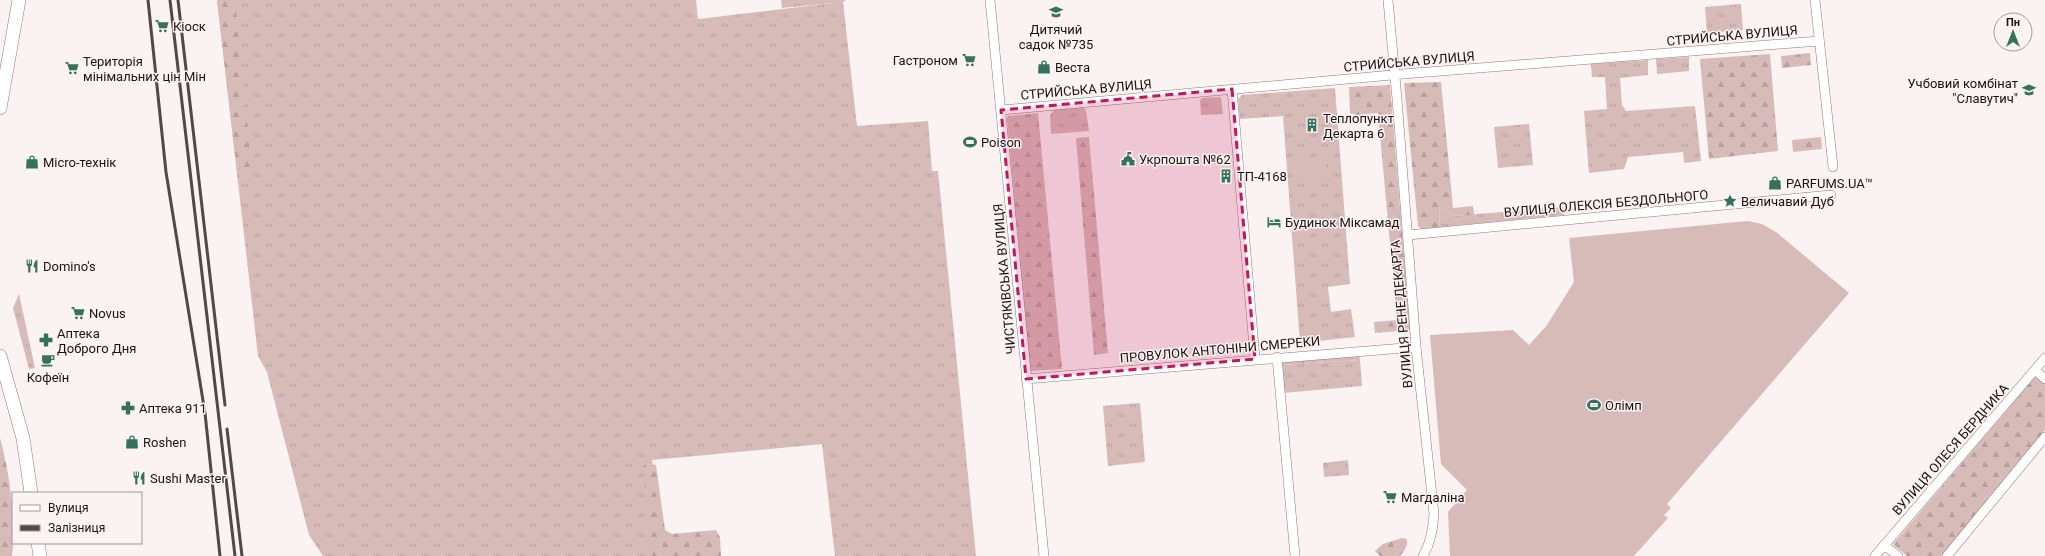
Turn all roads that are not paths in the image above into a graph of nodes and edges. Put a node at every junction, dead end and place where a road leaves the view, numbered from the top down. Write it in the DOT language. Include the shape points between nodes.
graph roads {
  1 [pos="19,0"];
  2 [pos="990,0"];
  3 [pos="1388,0"];
  4 [pos="1815,0"];
  5 [pos="1818,41"];
  6 [pos="1395,75"];
  7 [pos="1232,89"];
  8 [pos="1,96"];
  9 [pos="0,108"];
  10 [pos="1001,110"];
  11 [pos="1833,167"];
  12 [pos="1831,194"];
  13 [pos="1408,235"];
  14 [pos="1416,347"];
  15 [pos="0,356"];
  16 [pos="1277,357"];
  17 [pos="2045,358"];
  18 [pos="1255,359"];
  19 [pos="2035,370"];
  20 [pos="1026,379"];
  21 [pos="2045,379"];
  22 [pos="2045,437"];
  23 [pos="31,492"];
  24 [pos="38,544"];
  25 [pos="1884,545"];
  26 [pos="40,556"];
  27 [pos="1044,556"];
  28 [pos="1295,556"];
  29 [pos="1423,556"];
  30 [pos="1875,556"];
  31 [pos="1898,556"];
  32 [pos="1947,556"];
  1 -- 8 [label="main road"];
  2 -- 10 [label="street, ЧИСТЯКІВСЬКА ВУЛИЦЯ"];
  3 -- 6 [label="street, ВУЛИЦЯ РЕНЕ ДЕКАРТА"];
  4 -- 5 [label="street"];
  5 -- 6 [label="street, СТРИЙСЬКА ВУЛИЦЯ"];
  5 -- 11 [label="street"];
  6 -- 7 [label="street, СТРИЙСЬКА ВУЛИЦЯ"];
  6 -- 13 [label="street, ВУЛИЦЯ РЕНЕ ДЕКАРТА"];
  7 -- 10 [label="street, СТРИЙСЬКА ВУЛИЦЯ"];
  7 -- 18 [label="street"];
  8 -- 9 [label="main road"];
  10 -- 20 [label="street, ЧИСТЯКІВСЬКА ВУЛИЦЯ"];
  12 -- 13 [label="street, ВУЛИЦЯ ОЛЕКСІЯ БЕЗДОЛЬНОГО"];
  13 -- 14 [label="street, ВУЛИЦЯ РЕНЕ ДЕКАРТА"];
  14 -- 16 [label="street, ПРОВУЛОК АНТОНІНИ СМЕРЕКИ"];
  14 -- 29 [label="street, ВУЛИЦЯ РЕНЕ ДЕКАРТА" via="1434,514 1433,530"];
  15 -- 23 [label="main road" via="23,438"];
  16 -- 18 [label="street, ПРОВУЛОК АНТОНІНИ СМЕРЕКИ"];
  16 -- 28 [label="street"];
  17 -- 19 [label="street, ВУЛИЦЯ ОЛЕСЯ БЕРДНИКА"];
  18 -- 20 [label="street, ПРОВУЛОК АНТОНІНИ СМЕРЕКИ"];
  19 -- 21 [label="street"];
  19 -- 25 [label="street, ВУЛИЦЯ ОЛЕСЯ БЕРДНИКА"];
  20 -- 27 [label="street, ЧИСТЯКІВСЬКА ВУЛИЦЯ"];
  22 -- 32 [label="street"];
  24 -- 26 [label="main road"];
  25 -- 30 [label="street, ВУЛИЦЯ ОЛЕСЯ БЕРДНИКА"];
  25 -- 31 [label="street"];
}
